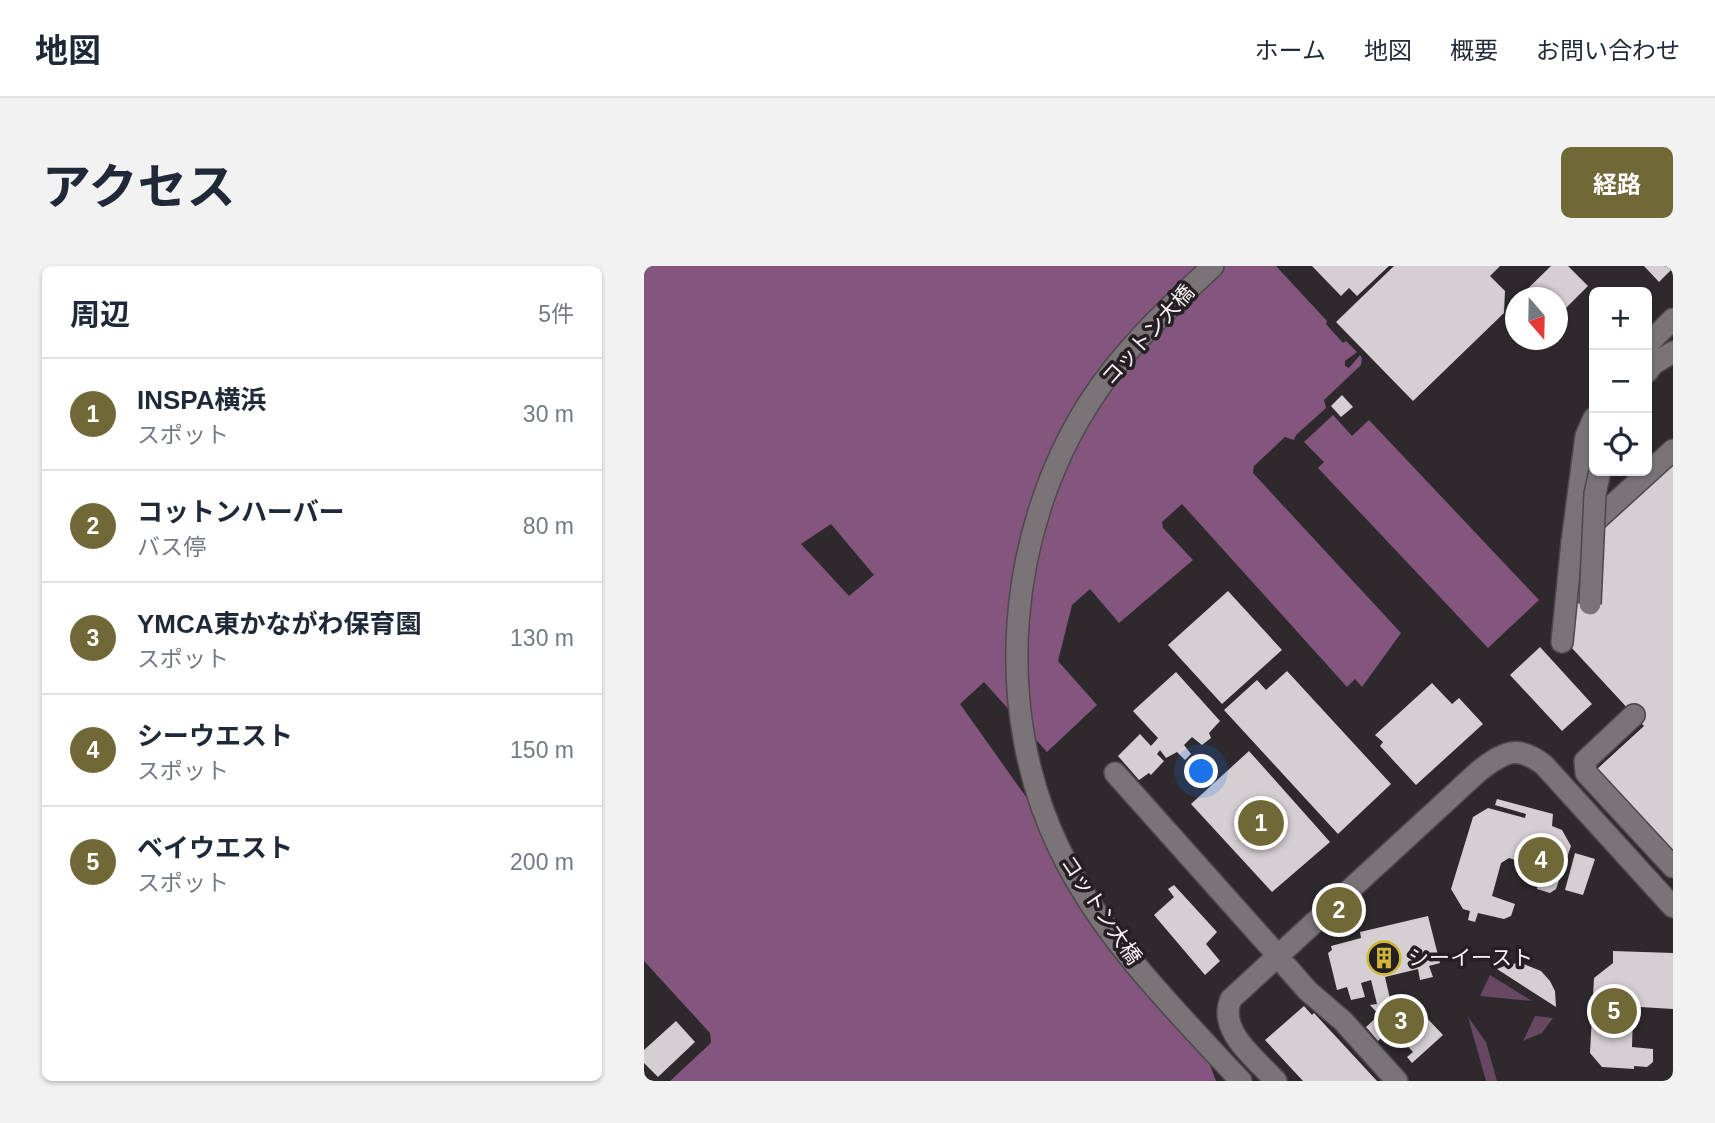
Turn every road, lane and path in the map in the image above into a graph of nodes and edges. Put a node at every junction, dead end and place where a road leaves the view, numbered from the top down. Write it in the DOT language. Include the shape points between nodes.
graph roads {
  1 [pos="1213,266"];
  2 [pos="1673,319"];
  3 [pos="1652,340"];
  4 [pos="1673,352"];
  5 [pos="1652,365"];
  6 [pos="1589,429"];
  7 [pos="1673,450"];
  8 [pos="1599,476"];
  9 [pos="1572,542"];
  10 [pos="1590,604"];
  11 [pos="1563,642"];
  12 [pos="1634,715"];
  13 [pos="1115,774"];
  14 [pos="1673,867"];
  15 [pos="1673,907"];
  16 [pos="1272,949"];
  17 [pos="1286,966"];
  18 [pos="1251,1053"];
  19 [pos="1241,1081"];
  20 [pos="1256,1081"];
  21 [pos="1276,1081"];
  22 [pos="1397,1081"];
  1 -- 19 [label="street, コットン大橋" via="1112,370 1069,438 1039,509 1026,557 1018,682 1032,774 1072,874 1141,970"];
  2 -- 3 [label="street"];
  4 -- 5 [label="street"];
  6 -- 9 [label="street"];
  7 -- 9 [label="street"];
  8 -- 10 [label="street, bridge"];
  9 -- 11 [label="street"];
  12 -- 14 [label="street" via="1585,761 1586,772"];
  13 -- 16 [label="street"];
  15 -- 18 [label="street" via="1544,765 1526,753 1505,754 1479,771 1233,997 1227,1013 1229,1026"];
  17 -- 22 [label="street"];
  18 -- 20 [label="street"];
  18 -- 21 [label="street"];
}
